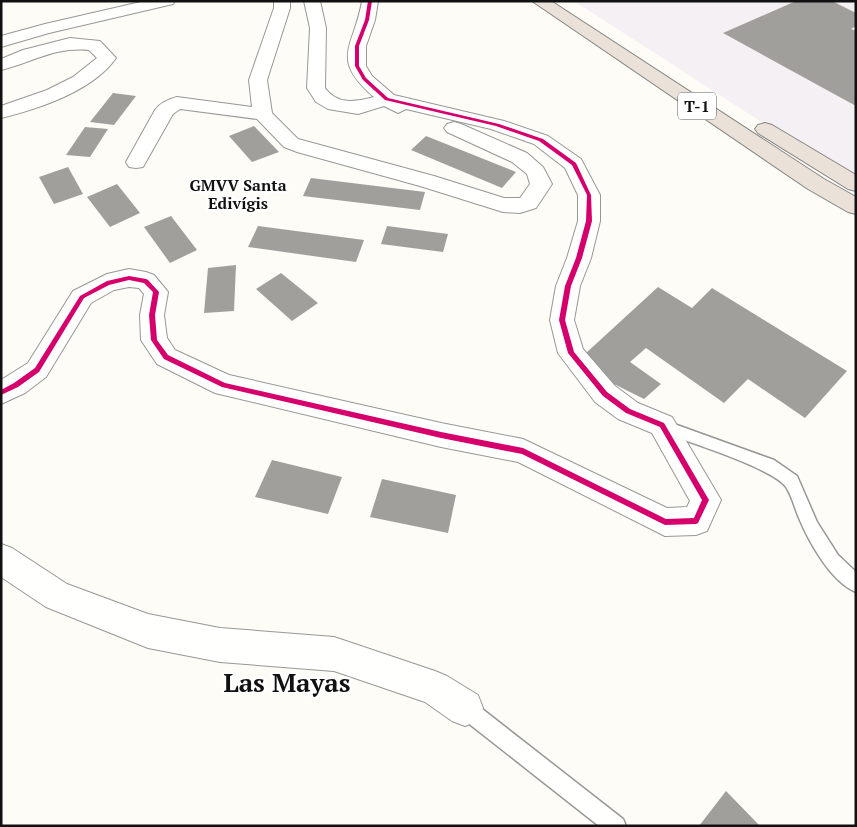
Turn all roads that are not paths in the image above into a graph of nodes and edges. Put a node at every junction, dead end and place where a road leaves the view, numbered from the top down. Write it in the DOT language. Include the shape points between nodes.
graph roads {
  1 [pos="167,1"];
  2 [pos="282,1"];
  3 [pos="312,1"];
  4 [pos="370,1"];
  5 [pos="540,1"];
  6 [pos="566,1"];
  7 [pos="1,42"];
  8 [pos="1,65"];
  9 [pos="387,99"];
  10 [pos="1,112"];
  11 [pos="264,114"];
  12 [pos="136,162"];
  13 [pos="856,184"];
  14 [pos="856,207"];
  15 [pos="1,393"];
  16 [pos="662,425"];
  17 [pos="1,559"];
  18 [pos="856,584"];
  19 [pos="465,708"];
  20 [pos="616,826"];
  1 -- 7 [label="street"];
  2 -- 11 [label="street" via="258,80"];
  3 -- 9 [label="street" via="318,28 316,88 323,98 335,105 358,108"];
  4 -- 9 [label="street" via="357,46 357,66 364,79"];
  5 -- 14 [label="highway, T-1" via="808,179"];
  6 -- 13 [label="highway, T-1" via="703,91"];
  8 -- 10 [label="street" via="70,43 94,45 107,58 80,81 54,94"];
  9 -- 11 [label="street" via="403,111 498,146 536,171 541,184 528,203 520,206 487,201 291,143"];
  9 -- 16 [label="street" via="497,125 541,140 574,164 589,195 589,221 568,286 562,320 571,352 605,394 628,411"];
  11 -- 12 [label="street" via="177,103 165,110"];
  15 -- 16 [label="street" via="37,370 82,298 107,283 128,278 146,280 156,292 152,315 154,340 166,357 224,385 523,451 665,522 696,520 706,500"];
  16 -- 18 [label="lane" via="768,465 791,481 832,561"];
  17 -- 19 [label="street" via="57,596 148,631 220,645 334,654 435,688"];
  19 -- 20 [label="lane"];
}
